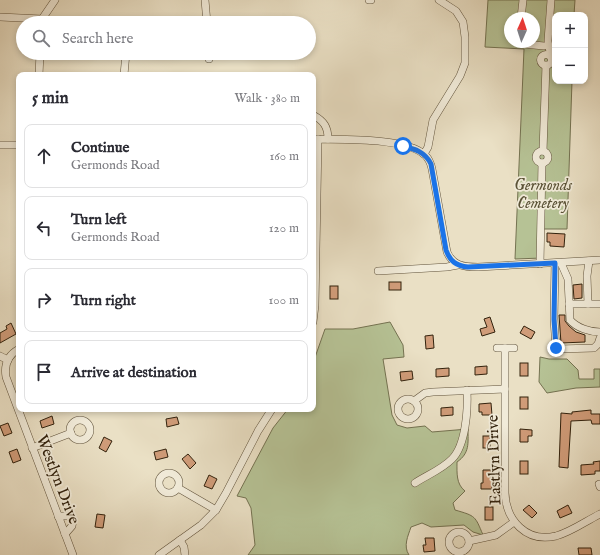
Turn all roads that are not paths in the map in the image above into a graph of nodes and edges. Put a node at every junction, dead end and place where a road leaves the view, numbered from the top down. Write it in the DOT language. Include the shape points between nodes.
graph roads {
  1 [pos="55,0"];
  2 [pos="205,0"];
  3 [pos="440,0"];
  4 [pos="523,0"];
  5 [pos="551,0"];
  6 [pos="522,12"];
  7 [pos="45,16"];
  8 [pos="206,16"];
  9 [pos="0,17"];
  10 [pos="16,19"];
  11 [pos="548,36"];
  12 [pos="540,46"];
  13 [pos="544,46"];
  14 [pos="552,58"];
  15 [pos="540,59"];
  16 [pos="40,60"];
  17 [pos="125,60"];
  18 [pos="546,65"];
  19 [pos="39,72"];
  20 [pos="124,72"];
  21 [pos="316,117"];
  22 [pos="316,139"];
  23 [pos="328,139"];
  24 [pos="0,145"];
  25 [pos="16,145"];
  26 [pos="424,154"];
  27 [pos="600,260"];
  28 [pos="589,261"];
  29 [pos="558,263"];
  30 [pos="540,264"];
  31 [pos="458,265"];
  32 [pos="378,271"];
  33 [pos="569,304"];
  34 [pos="588,304"];
  35 [pos="600,304"];
  36 [pos="600,332"];
  37 [pos="600,338"];
  38 [pos="497,348"];
  39 [pos="505,348"];
  40 [pos="514,348"];
  41 [pos="16,351"];
  42 [pos="0,356"];
  43 [pos="8,360"];
  44 [pos="505,388"];
  45 [pos="467,390"];
  46 [pos="414,401"];
  47 [pos="16,404"];
  48 [pos="19,412"];
  49 [pos="270,412"];
  50 [pos="70,433"];
  51 [pos="32,448"];
  52 [pos="415,483"];
  53 [pos="178,488"];
  54 [pos="216,510"];
  55 [pos="600,514"];
  56 [pos="58,516"];
  57 [pos="514,522"];
  58 [pos="65,534"];
  59 [pos="180,540"];
  60 [pos="469,541"];
  61 [pos="73,555"];
  62 [pos="159,555"];
  63 [pos="185,555"];
  1 -- 7 [label="street"];
  2 -- 8 [label="street"];
  3 -- 26 [label="street" via="456,11 463,22 465,63 460,76 433,120 428,147"];
  4 -- 6 [label="street"];
  5 -- 11 [label="street"];
  9 -- 10 [label="street"];
  11 -- 13 [label="street"];
  11 -- 14 [label="street"];
  12 -- 13 [label="street"];
  13 -- 15 [label="street"];
  14 -- 15 [label="street" via="546,54"];
  14 -- 18 [label="street" via="550,64"];
  15 -- 18 [label="street" via="541,63"];
  16 -- 19 [label="street"];
  17 -- 20 [label="street"];
  18 -- 30 [label="street" via="543,151 548,158 542,163"];
  21 -- 23 [label="street" via="324,122"];
  22 -- 23 [label="street"];
  23 -- 26 [label="street" via="384,142"];
  24 -- 25 [label="street"];
  26 -- 31 [label="street" via="432,169 447,252"];
  27 -- 28 [label="street"];
  28 -- 29 [label="street"];
  28 -- 34 [label="street"];
  29 -- 30 [label="street"];
  29 -- 33 [label="street" via="568,279"];
  29 -- 37 [label="street" via="554,319 556,348 594,348"];
  30 -- 31 [label="street" via="472,267"];
  31 -- 32 [label="street"];
  33 -- 34 [label="street"];
  33 -- 36 [label="street" via="569,317 573,322 589,331"];
  34 -- 35 [label="street"];
  38 -- 39 [label="street"];
  39 -- 40 [label="street"];
  39 -- 44 [label="street, Eastlyn Drive"];
  41 -- 43 [label="street"];
  42 -- 43 [label="street"];
  43 -- 47 [label="street, Westlyn Drive" via="6,377"];
  44 -- 45 [label="street"];
  44 -- 57 [label="street, Eastlyn Drive" via="505,497 507,509"];
  45 -- 46 [label="street" via="429,392"];
  45 -- 52 [label="street" via="467,417 457,452 446,464"];
  48 -- 51 [label="street, Westlyn Drive"];
  49 -- 54 [label="street"];
  50 -- 51 [label="street"];
  51 -- 56 [label="street, Westlyn Drive"];
  53 -- 54 [label="street"];
  54 -- 59 [label="street"];
  55 -- 57 [label="street, Eastlyn Drive" via="550,537 532,534"];
  56 -- 58 [label="street, Westlyn Drive"];
  56 -- 58 [label="street" via="68,516 73,520 72,526"];
  57 -- 60 [label="street" via="496,536"];
  58 -- 61 [label="street, Westlyn Drive"];
  59 -- 62 [label="street"];
  59 -- 63 [label="street"];
}
